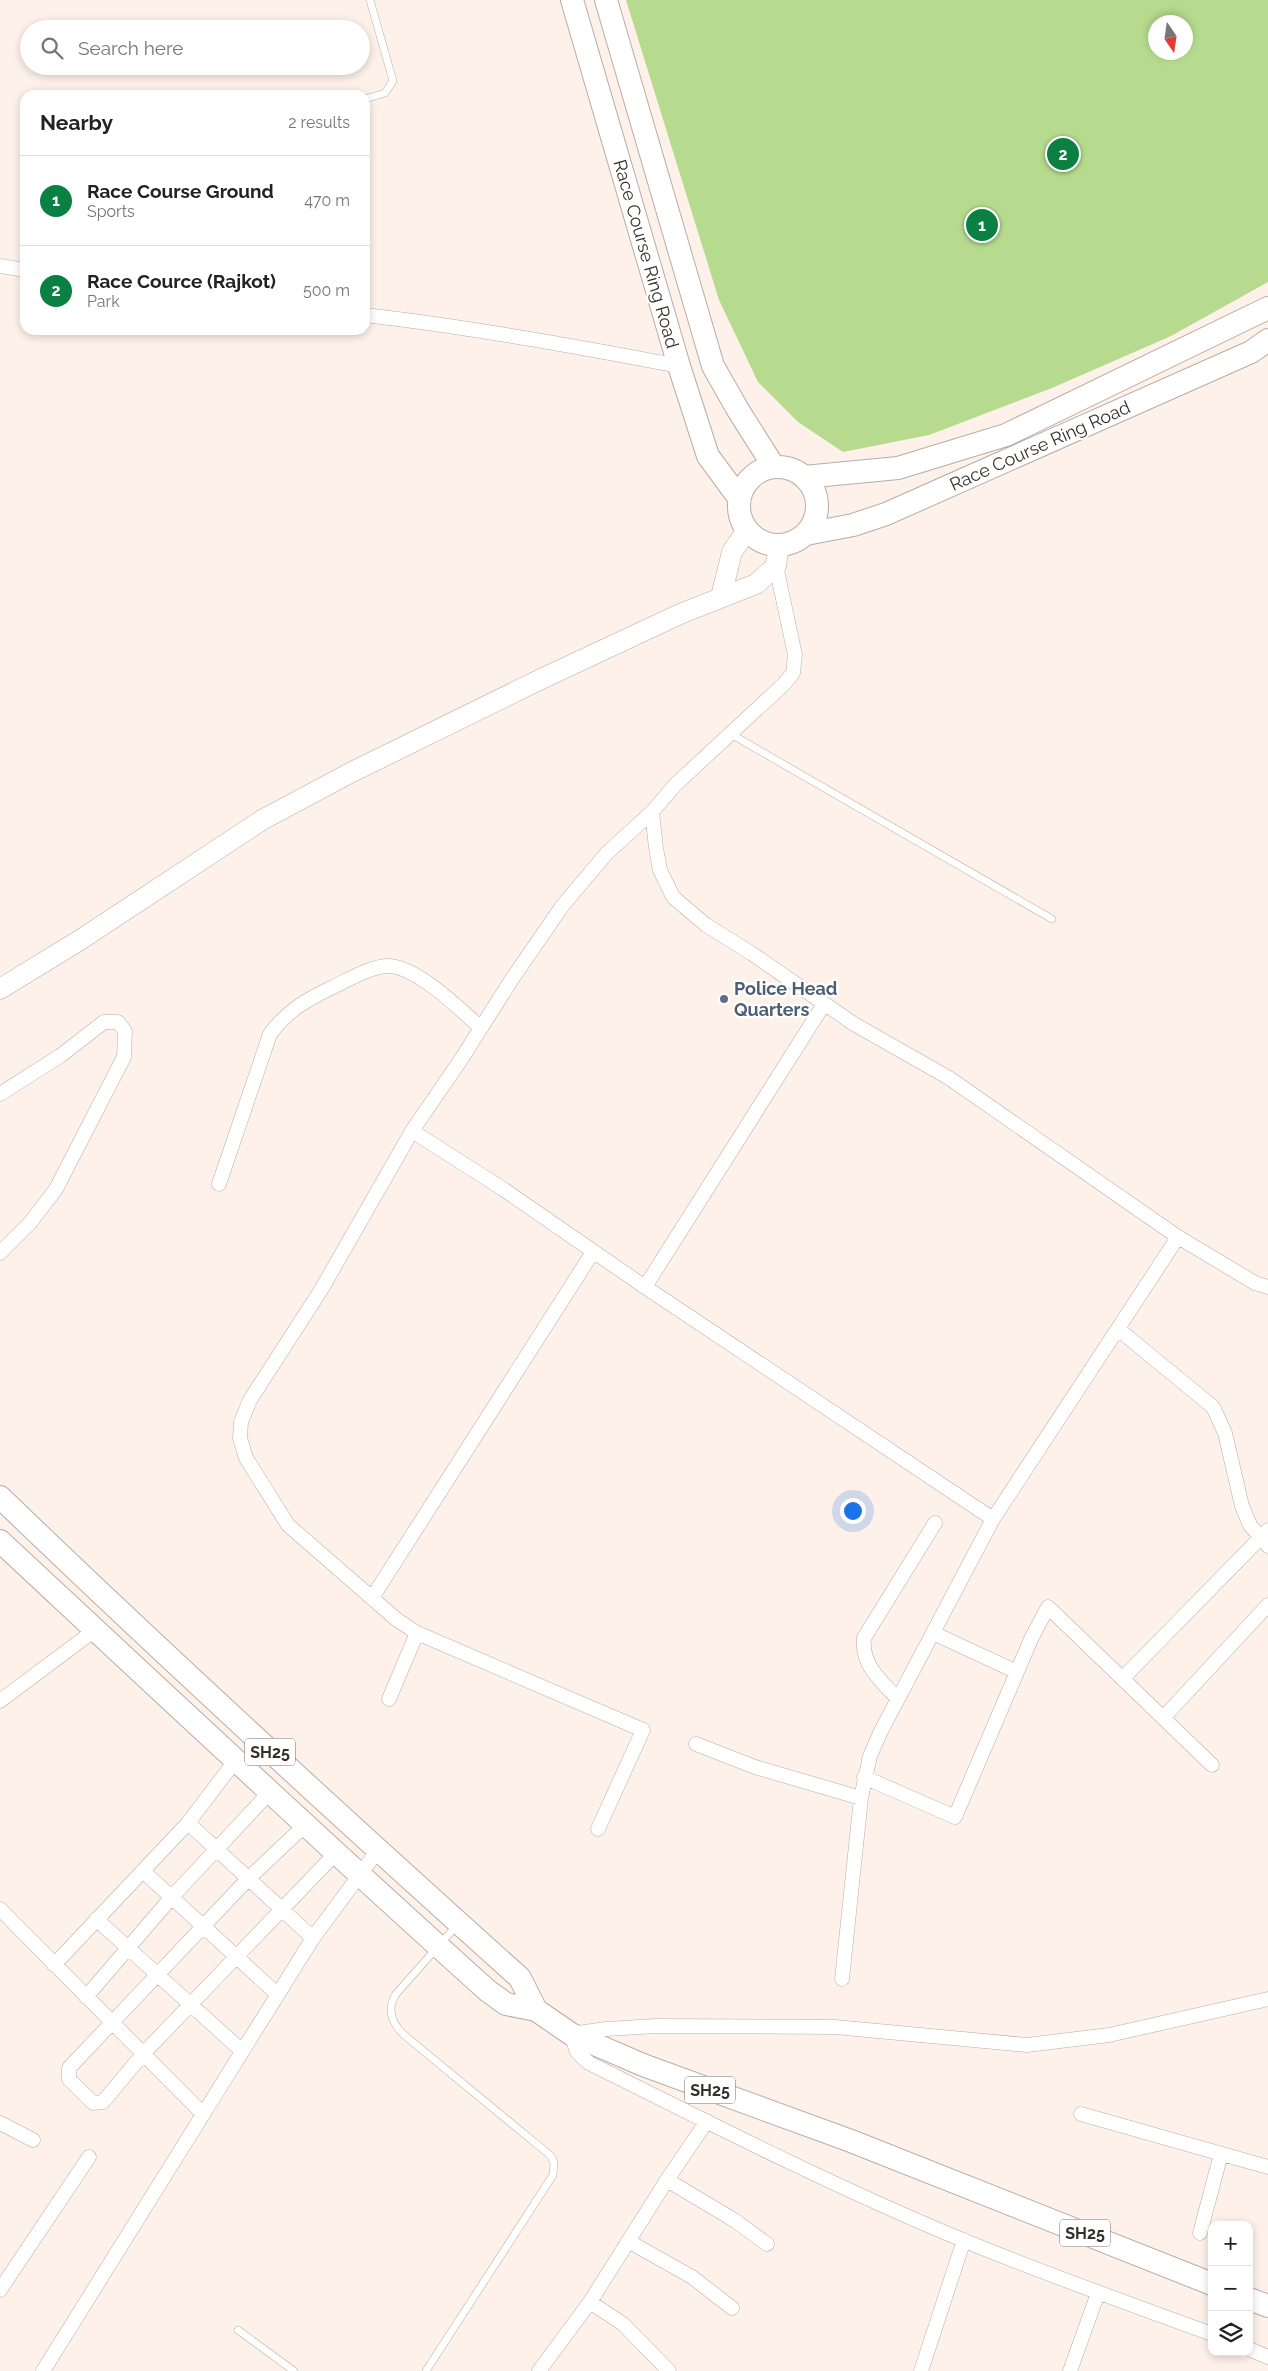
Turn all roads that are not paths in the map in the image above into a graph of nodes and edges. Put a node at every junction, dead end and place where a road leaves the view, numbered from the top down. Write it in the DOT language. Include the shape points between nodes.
graph roads {
  1 [pos="370,0"];
  2 [pos="572,0"];
  3 [pos="606,0"];
  4 [pos="370,98"];
  5 [pos="0,266"];
  6 [pos="20,269"];
  7 [pos="1268,308"];
  8 [pos="370,316"];
  9 [pos="1268,340"];
  10 [pos="679,366"];
  11 [pos="774,467"];
  12 [pos="804,477"];
  13 [pos="740,498"];
  14 [pos="747,530"];
  15 [pos="806,534"];
  16 [pos="778,556"];
  17 [pos="721,598"];
  18 [pos="729,733"];
  19 [pos="652,812"];
  20 [pos="1052,919"];
  21 [pos="0,989"];
  22 [pos="824,1004"];
  23 [pos="481,1028"];
  24 [pos="1,1092"];
  25 [pos="412,1131"];
  26 [pos="219,1184"];
  27 [pos="1178,1237"];
  28 [pos="594,1252"];
  29 [pos="0,1253"];
  30 [pos="645,1287"];
  31 [pos="1268,1287"];
  32 [pos="1118,1329"];
  33 [pos="0,1497"];
  34 [pos="993,1519"];
  35 [pos="935,1524"];
  36 [pos="1265,1538"];
  37 [pos="0,1542"];
  38 [pos="372,1598"];
  39 [pos="1268,1605"];
  40 [pos="95,1630"];
  41 [pos="417,1633"];
  42 [pos="933,1633"];
  43 [pos="1017,1672"];
  44 [pos="1123,1678"];
  45 [pos="389,1699"];
  46 [pos="898,1699"];
  47 [pos="0,1701"];
  48 [pos="1164,1716"];
  49 [pos="696,1744"];
  50 [pos="235,1761"];
  51 [pos="1212,1764"];
  52 [pos="864,1777"];
  53 [pos="269,1793"];
  54 [pos="861,1798"];
  55 [pos="188,1823"];
  56 [pos="304,1826"];
  57 [pos="598,1829"];
  58 [pos="216,1849"];
  59 [pos="378,1850"];
  60 [pos="335,1854"];
  61 [pos="143,1871"];
  62 [pos="361,1874"];
  63 [pos="248,1879"];
  64 [pos="171,1898"];
  65 [pos="281,1908"];
  66 [pos="0,1909"];
  67 [pos="96,1919"];
  68 [pos="459,1923"];
  69 [pos="203,1927"];
  70 [pos="313,1938"];
  71 [pos="437,1946"];
  72 [pos="128,1948"];
  73 [pos="235,1957"];
  74 [pos="54,1966"];
  75 [pos="159,1975"];
  76 [pos="842,1980"];
  77 [pos="277,1994"];
  78 [pos="86,1997"];
  79 [pos="1268,1999"];
  80 [pos="189,2005"];
  81 [pos="536,2010"];
  82 [pos="112,2024"];
  83 [pos="571,2034"];
  84 [pos="242,2051"];
  85 [pos="143,2054"];
  86 [pos="202,2113"];
  87 [pos="1081,2114"];
  88 [pos="707,2121"];
  89 [pos="0,2123"];
  90 [pos="32,2140"];
  91 [pos="1221,2154"];
  92 [pos="89,2157"];
  93 [pos="1268,2167"];
  94 [pos="667,2180"];
  95 [pos="1200,2234"];
  96 [pos="964,2240"];
  97 [pos="628,2241"];
  98 [pos="767,2244"];
  99 [pos="1208,2282"];
  100 [pos="0,2290"];
  101 [pos="1098,2293"];
  102 [pos="1253,2300"];
  103 [pos="590,2302"];
  104 [pos="1268,2306"];
  105 [pos="732,2308"];
  106 [pos="238,2330"];
  107 [pos="1208,2333"];
  108 [pos="1253,2351"];
  109 [pos="1268,2357"];
  110 [pos="43,2371"];
  111 [pos="294,2371"];
  112 [pos="426,2371"];
  113 [pos="539,2371"];
  114 [pos="669,2371"];
  115 [pos="921,2371"];
  116 [pos="1070,2371"];
  1 -- 4 [label="lane" via="393,81 385,93"];
  2 -- 10 [label="main road, Race Course Ring Road"];
  3 -- 11 [label="main road, Race Course Ring Road" via="713,366"];
  5 -- 6 [label="street"];
  7 -- 12 [label="main road, Race Course Ring Road" via="1006,435 898,468"];
  8 -- 10 [label="street" via="436,323"];
  9 -- 15 [label="main road, Race Course Ring Road" via="1251,352 886,514 853,525"];
  10 -- 13 [label="main road, Race Course Ring Road" via="708,456"];
  11 -- 12 [label="main road" via="791,470"];
  11 -- 13 [label="main road" via="752,477"];
  12 -- 15 [label="main road" via="812,487 817,511"];
  13 -- 14 [label="main road" via="739,509"];
  14 -- 16 [label="main road"];
  14 -- 17 [label="street" via="732,552"];
  15 -- 16 [label="main road" via="789,544"];
  16 -- 17 [label="street" via="756,584"];
  16 -- 18 [label="street" via="795,655 793,673"];
  17 -- 21 [label="street" via="537,681 262,820"];
  18 -- 19 [label="street" via="675,784"];
  18 -- 20 [label="lane"];
  19 -- 22 [label="street" via="660,870 673,897 706,925"];
  19 -- 23 [label="street" via="607,853 563,905"];
  22 -- 27 [label="street" via="949,1078"];
  22 -- 30 [label="street"];
  23 -- 25 [label="street"];
  23 -- 26 [label="street" via="448,998 412,974 390,966 363,973 313,997 283,1016 270,1034"];
  24 -- 29 [label="street" via="60,1056 104,1022 118,1022 125,1031 124,1056 56,1189 30,1223"];
  25 -- 28 [label="street"];
  25 -- 38 [label="street" via="321,1290 250,1400 241,1422 240,1438 246,1458 288,1525"];
  27 -- 31 [label="street" via="1255,1283"];
  27 -- 32 [label="street"];
  28 -- 30 [label="street"];
  28 -- 38 [label="street"];
  30 -- 34 [label="street"];
  32 -- 34 [label="street"];
  32 -- 36 [label="street" via="1213,1407 1225,1433 1242,1506 1250,1525"];
  33 -- 59 [label="main road, SH25" via="119,1612"];
  34 -- 42 [label="street"];
  35 -- 46 [label="street" via="864,1638 863,1648 872,1671"];
  36 -- 44 [label="street"];
  37 -- 40 [label="main road, SH25"];
  38 -- 41 [label="street"];
  39 -- 48 [label="street"];
  40 -- 47 [label="street"];
  40 -- 50 [label="main road, SH25"];
  41 -- 45 [label="street"];
  41 -- 57 [label="street" via="643,1730"];
  42 -- 43 [label="street"];
  42 -- 46 [label="street"];
  43 -- 44 [label="street" via="1048,1607"];
  43 -- 52 [label="street" via="955,1817"];
  44 -- 48 [label="street"];
  46 -- 52 [label="street" via="877,1740"];
  48 -- 51 [label="street"];
  49 -- 54 [label="street" via="781,1775"];
  50 -- 53 [label="main road, SH25"];
  50 -- 55 [label="street"];
  52 -- 54 [label="street"];
  53 -- 56 [label="main road, SH25"];
  53 -- 58 [label="street"];
  54 -- 76 [label="street"];
  55 -- 58 [label="street"];
  55 -- 61 [label="street"];
  56 -- 60 [label="main road, SH25"];
  56 -- 63 [label="street"];
  58 -- 63 [label="street"];
  58 -- 64 [label="street"];
  59 -- 62 [label="street"];
  59 -- 68 [label="main road, SH25"];
  60 -- 62 [label="main road, SH25"];
  60 -- 65 [label="street"];
  61 -- 64 [label="street"];
  61 -- 67 [label="street"];
  62 -- 70 [label="street"];
  62 -- 71 [label="main road, SH25"];
  63 -- 65 [label="street"];
  63 -- 69 [label="street"];
  64 -- 69 [label="street"];
  64 -- 72 [label="street"];
  65 -- 70 [label="street"];
  65 -- 73 [label="street"];
  66 -- 74 [label="street"];
  67 -- 72 [label="street"];
  67 -- 74 [label="street"];
  68 -- 71 [label="lane"];
  68 -- 81 [label="main road, SH25" via="520,1978"];
  69 -- 73 [label="street"];
  69 -- 75 [label="street"];
  70 -- 77 [label="street"];
  71 -- 81 [label="main road, SH25" via="506,2004"];
  71 -- 112 [label="lane" via="392,2000 390,2010 396,2027 551,2156 554,2170"];
  72 -- 75 [label="street"];
  72 -- 78 [label="street"];
  73 -- 77 [label="street"];
  73 -- 80 [label="street"];
  74 -- 78 [label="street"];
  75 -- 80 [label="street"];
  75 -- 82 [label="street"];
  77 -- 84 [label="street"];
  78 -- 82 [label="street"];
  79 -- 83 [label="street" via="1109,2035 1027,2045 835,2027 656,2026"];
  80 -- 84 [label="street"];
  80 -- 85 [label="street"];
  81 -- 83 [label="main road, SH25"];
  82 -- 85 [label="street"];
  82 -- 85 [label="street" via="68,2072 69,2079 93,2103 103,2102"];
  83 -- 88 [label="street" via="577,2052 590,2063"];
  83 -- 99 [label="main road, SH25" via="643,2065 851,2140"];
  84 -- 86 [label="street"];
  85 -- 86 [label="street"];
  86 -- 110 [label="street"];
  87 -- 91 [label="street"];
  88 -- 94 [label="street"];
  88 -- 96 [label="street" via="852,2191"];
  89 -- 90 [label="street"];
  91 -- 93 [label="street"];
  91 -- 95 [label="street"];
  92 -- 100 [label="street"];
  94 -- 97 [label="street"];
  94 -- 98 [label="street"];
  96 -- 101 [label="street"];
  96 -- 115 [label="street"];
  97 -- 103 [label="street"];
  97 -- 105 [label="street" via="692,2276"];
  101 -- 107 [label="street"];
  101 -- 116 [label="street"];
  102 -- 104 [label="main road"];
  103 -- 113 [label="street"];
  103 -- 114 [label="street" via="623,2324"];
  106 -- 111 [label="lane"];
  108 -- 109 [label="street"];
}
